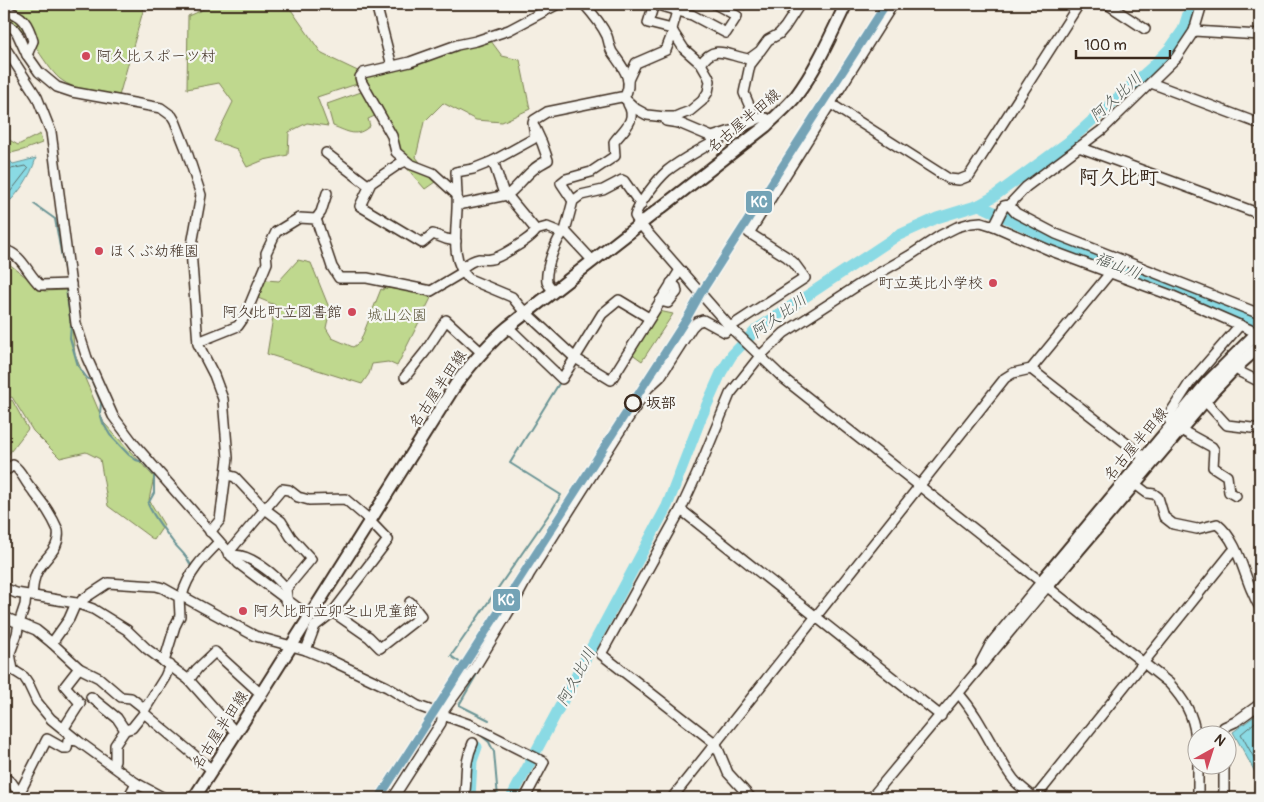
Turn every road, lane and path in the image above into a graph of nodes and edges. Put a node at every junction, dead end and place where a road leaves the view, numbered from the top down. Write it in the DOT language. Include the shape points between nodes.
graph roads {
  1 [pos="376,4"];
  2 [pos="558,4"];
  3 [pos="584,4"];
  4 [pos="654,4"];
  5 [pos="715,4"];
  6 [pos="800,4"];
  7 [pos="846,4"];
  8 [pos="893,4"];
  9 [pos="1079,4"];
  10 [pos="1107,4"];
  11 [pos="1202,4"];
  12 [pos="666,5"];
  13 [pos="4,10"];
  14 [pos="677,11"];
  15 [pos="4,24"];
  16 [pos="1146,29"];
  17 [pos="672,31"];
  18 [pos="1194,31"];
  19 [pos="1260,34"];
  20 [pos="4,46"];
  21 [pos="760,51"];
  22 [pos="28,55"];
  23 [pos="701,64"];
  24 [pos="392,66"];
  25 [pos="628,80"];
  26 [pos="1151,83"];
  27 [pos="625,99"];
  28 [pos="831,104"];
  29 [pos="647,115"];
  30 [pos="771,121"];
  31 [pos="1260,124"];
  32 [pos="534,127"];
  33 [pos="735,129"];
  34 [pos="725,137"];
  35 [pos="1079,147"];
  36 [pos="731,152"];
  37 [pos="326,153"];
  38 [pos="406,161"];
  39 [pos="493,161"];
  40 [pos="369,186"];
  41 [pos="327,193"];
  42 [pos="507,195"];
  43 [pos="458,200"];
  44 [pos="573,201"];
  45 [pos="641,205"];
  46 [pos="1007,206"];
  47 [pos="1260,214"];
  48 [pos="316,219"];
  49 [pos="640,224"];
  50 [pos="995,224"];
  51 [pos="536,230"];
  52 [pos="564,232"];
  53 [pos="456,241"];
  54 [pos="1076,241"];
  55 [pos="4,250"];
  56 [pos="1070,258"];
  57 [pos="592,260"];
  58 [pos="463,270"];
  59 [pos="680,270"];
  60 [pos="1110,273"];
  61 [pos="71,284"];
  62 [pos="554,291"];
  63 [pos="527,312"];
  64 [pos="1260,314"];
  65 [pos="649,318"];
  66 [pos="1240,325"];
  67 [pos="508,327"];
  68 [pos="730,327"];
  69 [pos="1259,332"];
  70 [pos="198,342"];
  71 [pos="1260,346"];
  72 [pos="481,352"];
  73 [pos="758,354"];
  74 [pos="575,358"];
  75 [pos="1031,368"];
  76 [pos="1235,368"];
  77 [pos="405,377"];
  78 [pos="1260,382"];
  79 [pos="1205,401"];
  80 [pos="1177,427"];
  81 [pos="1260,429"];
  82 [pos="1148,460"];
  83 [pos="4,469"];
  84 [pos="227,475"];
  85 [pos="1135,484"];
  86 [pos="920,487"];
  87 [pos="1236,496"];
  88 [pos="265,509"];
  89 [pos="680,511"];
  90 [pos="370,520"];
  91 [pos="210,532"];
  92 [pos="219,542"];
  93 [pos="1235,550"];
  94 [pos="230,554"];
  95 [pos="1044,585"];
  96 [pos="4,588"];
  97 [pos="286,589"];
  98 [pos="29,595"];
  99 [pos="180,596"];
  100 [pos="285,600"];
  101 [pos="410,602"];
  102 [pos="78,604"];
  103 [pos="1260,607"];
  104 [pos="333,612"];
  105 [pos="4,617"];
  106 [pos="310,617"];
  107 [pos="817,618"];
  108 [pos="19,623"];
  109 [pos="52,643"];
  110 [pos="292,646"];
  111 [pos="306,650"];
  112 [pos="1143,662"];
  113 [pos="167,663"];
  114 [pos="78,668"];
  115 [pos="190,680"];
  116 [pos="961,692"];
  117 [pos="262,694"];
  118 [pos="91,697"];
  119 [pos="1260,704"];
  120 [pos="144,711"];
  121 [pos="444,715"];
  122 [pos="941,716"];
  123 [pos="1194,724"];
  124 [pos="1231,724"];
  125 [pos="64,728"];
  126 [pos="124,730"];
  127 [pos="236,733"];
  128 [pos="78,740"];
  129 [pos="473,743"];
  130 [pos="716,744"];
  131 [pos="113,765"];
  132 [pos="212,770"];
  133 [pos="1198,774"];
  134 [pos="1224,774"];
  135 [pos="4,777"];
  136 [pos="136,783"];
  137 [pos="21,796"];
  138 [pos="128,798"];
  139 [pos="164,798"];
  140 [pos="194,798"];
  141 [pos="393,798"];
  142 [pos="464,798"];
  143 [pos="525,798"];
  144 [pos="672,798"];
  145 [pos="751,798"];
  146 [pos="871,798"];
  147 [pos="1035,798"];
  148 [pos="1198,798"];
  149 [pos="1221,798"];
  1 -- 24 [label="street"];
  2 -- 24 [label="street" via="509,30"];
  3 -- 25 [label="street" via="605,31 612,52"];
  4 -- 12 [label="street"];
  4 -- 17 [label="street" via="648,23"];
  5 -- 14 [label="street" via="738,18 726,33 695,16"];
  6 -- 21 [label="street" via="784,27"];
  7 -- 30 [label="main road, 名古屋半田線" via="807,80"];
  8 -- 28 [label="street"];
  9 -- 28 [label="street" via="964,180 943,176"];
  10 -- 16 [label="street"];
  11 -- 18 [label="street"];
  12 -- 14 [label="street"];
  13 -- 22 [label="street" via="26,22 33,41"];
  14 -- 17 [label="street"];
  15 -- 22 [label="street" via="18,33"];
  17 -- 23 [label="street"];
  17 -- 25 [label="street" via="666,50 636,63"];
  18 -- 19 [label="street"];
  18 -- 26 [label="street" via="1176,58"];
  20 -- 61 [label="street" via="37,97 51,132"];
  21 -- 23 [label="street" via="749,59 719,52"];
  21 -- 33 [label="street" via="750,65 744,93 753,114"];
  22 -- 70 [label="street" via="39,72 57,87 153,106 175,121 201,195 191,250"];
  23 -- 29 [label="street" via="710,81 702,101 675,117"];
  24 -- 38 [label="street" via="363,73 360,77 392,136 396,152"];
  25 -- 27 [label="street"];
  26 -- 31 [label="street"];
  26 -- 35 [label="street" via="1102,130"];
  27 -- 29 [label="street"];
  27 -- 32 [label="street" via="547,112 534,120"];
  27 -- 44 [label="street" via="633,115 614,142 615,156 591,172 561,183"];
  28 -- 68 [label="street" via="749,233 794,263 805,278"];
  29 -- 33 [label="street" via="679,123 712,137"];
  30 -- 33 [label="street" via="760,118"];
  30 -- 36 [label="main road, 名古屋半田線"];
  32 -- 39 [label="street" via="535,136 530,141"];
  32 -- 42 [label="street" via="548,160 534,168"];
  33 -- 34 [label="street"];
  34 -- 36 [label="street"];
  34 -- 45 [label="street" via="667,171"];
  35 -- 46 [label="street" via="1026,187"];
  35 -- 47 [label="street"];
  36 -- 49 [label="main road, 名古屋半田線"];
  37 -- 40 [label="street"];
  38 -- 40 [label="street"];
  38 -- 43 [label="street" via="433,173"];
  39 -- 42 [label="street"];
  39 -- 43 [label="street" via="456,172"];
  40 -- 53 [label="street" via="360,206 422,243 433,234"];
  41 -- 48 [label="street"];
  42 -- 43 [label="street"];
  42 -- 51 [label="street"];
  43 -- 53 [label="street"];
  44 -- 45 [label="street" via="622,180"];
  44 -- 52 [label="street"];
  45 -- 49 [label="street" via="635,216"];
  46 -- 50 [label="street"];
  46 -- 54 [label="street"];
  48 -- 58 [label="street" via="332,267 339,278 367,278 431,291"];
  48 -- 70 [label="street" via="299,218 276,232 266,253 267,263 238,326"];
  49 -- 57 [label="main road, 名古屋半田線"];
  49 -- 59 [label="street"];
  50 -- 56 [label="street"];
  50 -- 73 [label="street" via="971,223 941,235 784,333"];
  51 -- 52 [label="street" via="547,227"];
  51 -- 58 [label="street" via="529,239 492,259 469,262"];
  52 -- 57 [label="street"];
  52 -- 62 [label="street" via="547,271 547,284"];
  53 -- 58 [label="street"];
  54 -- 56 [label="street"];
  54 -- 64 [label="street"];
  55 -- 61 [label="street" via="19,259 40,285"];
  56 -- 60 [label="street"];
  57 -- 62 [label="main road, 名古屋半田線"];
  58 -- 63 [label="street" via="469,279 512,297"];
  59 -- 65 [label="street"];
  59 -- 68 [label="street"];
  60 -- 66 [label="street"];
  60 -- 75 [label="street"];
  61 -- 91 [label="street" via="81,341 113,416"];
  62 -- 63 [label="main road, 名古屋半田線"];
  63 -- 67 [label="main road, 名古屋半田線"];
  63 -- 74 [label="street"];
  65 -- 74 [label="street" via="620,300 602,314"];
  65 -- 74 [label="street" via="611,380"];
  66 -- 69 [label="street"];
  66 -- 80 [label="street" via="1189,384 1168,415"];
  67 -- 72 [label="main road, 名古屋半田線"];
  67 -- 74 [label="street" via="562,379"];
  68 -- 73 [label="street"];
  68 -- 121 [label="street" via="725,332 703,320 692,327 618,434 474,669 444,710"];
  69 -- 80 [label="main road, 名古屋半田線" via="1207,383"];
  70 -- 84 [label="street" via="223,399"];
  71 -- 76 [label="main road, 名古屋半田線"];
  72 -- 77 [label="street" via="446,320"];
  72 -- 90 [label="main road, 名古屋半田線" via="456,384"];
  73 -- 86 [label="street" via="783,378"];
  73 -- 89 [label="street" via="730,394"];
  75 -- 82 [label="street"];
  75 -- 86 [label="street" via="1007,376"];
  76 -- 78 [label="street"];
  76 -- 79 [label="main road, 名古屋半田線"];
  79 -- 80 [label="main road, 名古屋半田線"];
  79 -- 81 [label="street" via="1227,425"];
  80 -- 82 [label="main road, 名古屋半田線"];
  80 -- 87 [label="street" via="1212,447 1213,467 1227,476 1229,492"];
  82 -- 85 [label="main road, 名古屋半田線"];
  82 -- 95 [label="main road, 名古屋半田線"];
  83 -- 98 [label="street" via="16,467 49,511 58,530 54,550 37,571"];
  84 -- 88 [label="street" via="235,477"];
  84 -- 91 [label="street" via="220,520"];
  85 -- 93 [label="street" via="1158,497 1164,517 1173,524 1196,529 1217,524 1232,540"];
  85 -- 95 [label="main road, 名古屋半田線"];
  86 -- 95 [label="street"];
  86 -- 107 [label="street"];
  88 -- 90 [label="street" via="282,488 309,500 345,499"];
  88 -- 94 [label="street"];
  88 -- 97 [label="street" via="281,521 311,559"];
  89 -- 107 [label="street"];
  89 -- 130 [label="street" via="601,654"];
  90 -- 104 [label="street" via="388,540"];
  90 -- 106 [label="main road, 名古屋半田線"];
  91 -- 92 [label="street"];
  92 -- 94 [label="street"];
  92 -- 99 [label="street" via="196,565"];
  93 -- 103 [label="street"];
  93 -- 112 [label="street"];
  94 -- 97 [label="street" via="251,559"];
  94 -- 100 [label="street" via="238,564"];
  95 -- 112 [label="street"];
  95 -- 116 [label="street"];
  96 -- 98 [label="street"];
  97 -- 100 [label="street"];
  98 -- 102 [label="street"];
  98 -- 108 [label="street"];
  99 -- 102 [label="street" via="156,586 112,582 102,585"];
  99 -- 110 [label="street" via="255,636"];
  99 -- 113 [label="street" via="180,616"];
  100 -- 106 [label="street"];
  101 -- 104 [label="street" via="421,616 380,648"];
  102 -- 109 [label="street"];
  102 -- 113 [label="street" via="94,609 127,630"];
  104 -- 111 [label="street" via="315,626"];
  105 -- 108 [label="street"];
  106 -- 110 [label="main road, 名古屋半田線"];
  107 -- 122 [label="street"];
  107 -- 130 [label="street"];
  108 -- 109 [label="street" via="36,630"];
  108 -- 125 [label="street" via="10,653 13,670 24,677 44,712"];
  109 -- 114 [label="street"];
  110 -- 111 [label="street"];
  110 -- 117 [label="main road, 名古屋半田線"];
  111 -- 121 [label="street" via="387,687 418,706"];
  112 -- 123 [label="street" via="1180,694"];
  112 -- 147 [label="street"];
  113 -- 115 [label="street"];
  113 -- 120 [label="street" via="165,677"];
  114 -- 120 [label="street" via="98,678 121,697 131,698"];
  114 -- 125 [label="street" via="65,686 80,702"];
  115 -- 117 [label="street" via="197,668 215,652"];
  115 -- 127 [label="street"];
  116 -- 122 [label="street"];
  116 -- 147 [label="street" via="1016,782"];
  117 -- 127 [label="main road, 名古屋半田線"];
  118 -- 126 [label="street" via="117,718"];
  119 -- 124 [label="street"];
  120 -- 126 [label="street" via="132,728"];
  120 -- 132 [label="street"];
  121 -- 141 [label="street"];
  121 -- 143 [label="street" via="471,724 544,762"];
  122 -- 146 [label="street"];
  125 -- 128 [label="street"];
  126 -- 131 [label="street" via="115,745"];
  127 -- 132 [label="main road, 名古屋半田線"];
  128 -- 131 [label="street"];
  128 -- 137 [label="street" via="68,741 68,748 63,748 47,739"];
  129 -- 142 [label="street" via="466,762"];
  130 -- 144 [label="street"];
  130 -- 145 [label="street" via="728,773"];
  131 -- 136 [label="street"];
  132 -- 140 [label="main road, 名古屋半田線"];
  133 -- 148 [label="street"];
  134 -- 149 [label="street"];
  135 -- 137 [label="street"];
  136 -- 138 [label="street"];
  136 -- 139 [label="street"];
}
